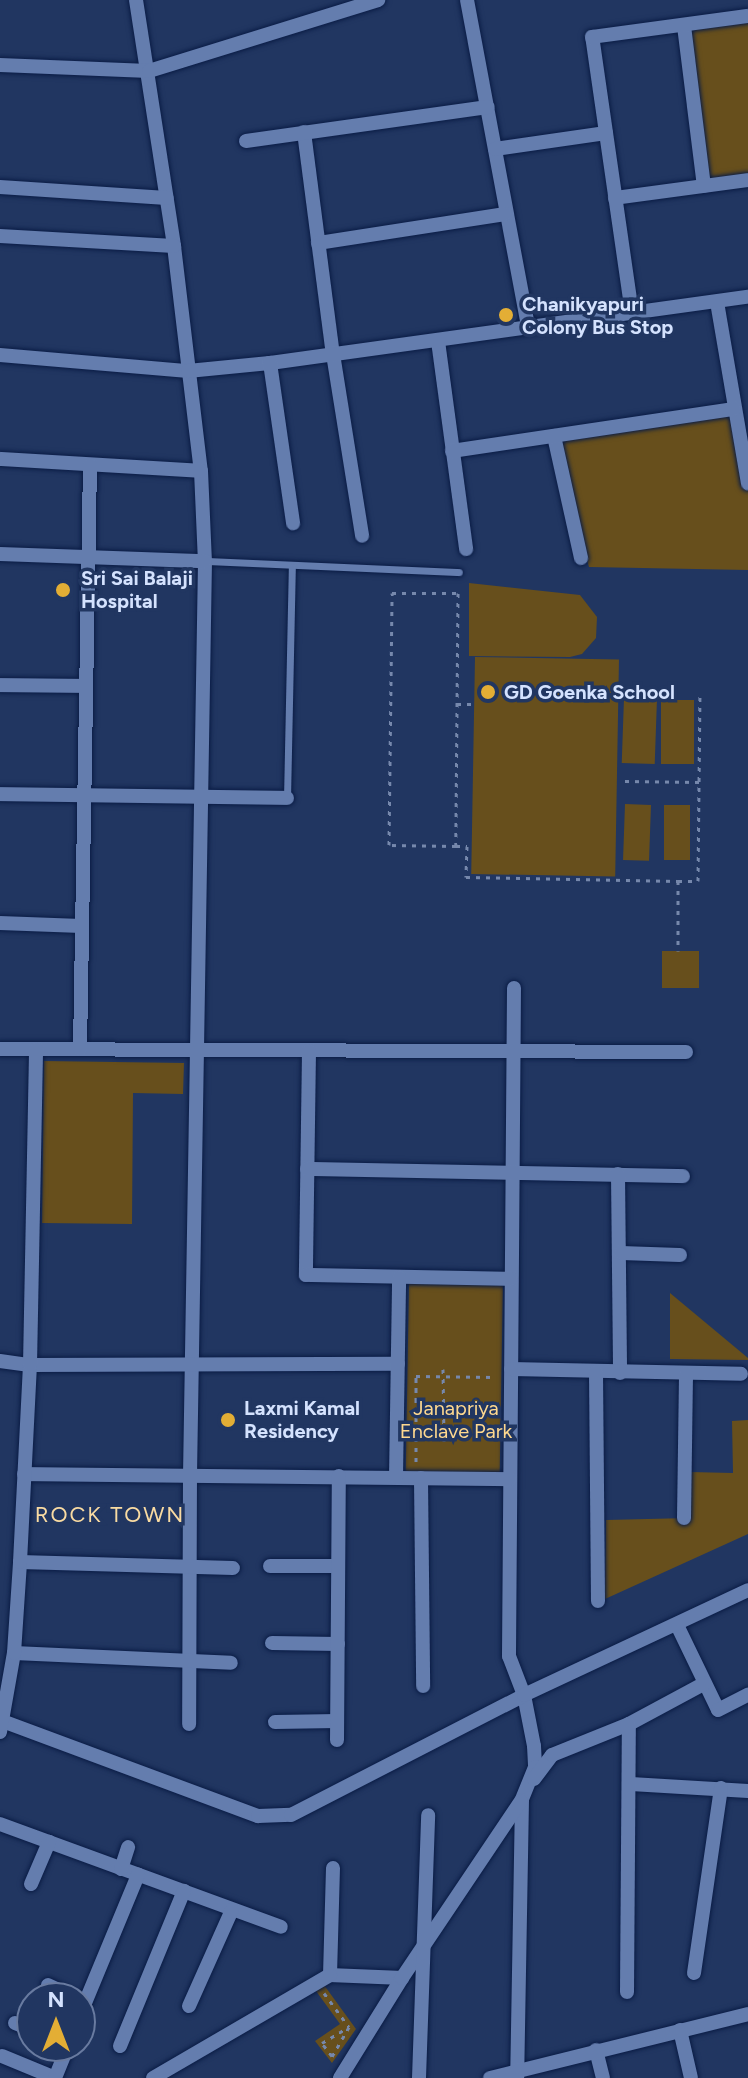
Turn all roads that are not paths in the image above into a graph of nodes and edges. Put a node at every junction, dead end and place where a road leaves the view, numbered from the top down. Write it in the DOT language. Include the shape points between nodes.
graph roads {
  1 [pos="136,0"];
  2 [pos="378,0"];
  3 [pos="467,0"];
  4 [pos="748,16"];
  5 [pos="684,26"];
  6 [pos="0,65"];
  7 [pos="149,71"];
  8 [pos="488,107"];
  9 [pos="304,132"];
  10 [pos="606,133"];
  11 [pos="246,141"];
  12 [pos="495,149"];
  13 [pos="748,180"];
  14 [pos="704,186"];
  15 [pos="0,187"];
  16 [pos="167,198"];
  17 [pos="615,198"];
  18 [pos="505,214"];
  19 [pos="0,236"];
  20 [pos="318,243"];
  21 [pos="174,246"];
  22 [pos="748,297"];
  23 [pos="717,302"];
  24 [pos="632,313"];
  25 [pos="528,327"];
  26 [pos="438,341"];
  27 [pos="333,354"];
  28 [pos="0,355"];
  29 [pos="270,363"];
  30 [pos="188,371"];
  31 [pos="734,409"];
  32 [pos="554,436"];
  33 [pos="452,451"];
  34 [pos="0,459"];
  35 [pos="746,460"];
  36 [pos="90,465"];
  37 [pos="201,471"];
  38 [pos="748,483"];
  39 [pos="293,523"];
  40 [pos="362,536"];
  41 [pos="466,549"];
  42 [pos="0,554"];
  43 [pos="87,557"];
  44 [pos="581,558"];
  45 [pos="205,561"];
  46 [pos="292,567"];
  47 [pos="459,572"];
  48 [pos="0,685"];
  49 [pos="85,686"];
  50 [pos="0,794"];
  51 [pos="84,795"];
  52 [pos="200,797"];
  53 [pos="287,798"];
  54 [pos="0,923"];
  55 [pos="81,926"];
  56 [pos="514,988"];
  57 [pos="0,1049"];
  58 [pos="36,1049"];
  59 [pos="80,1049"];
  60 [pos="197,1049"];
  61 [pos="309,1051"];
  62 [pos="515,1052"];
  63 [pos="686,1052"];
  64 [pos="307,1169"];
  65 [pos="515,1170"];
  66 [pos="618,1174"];
  67 [pos="683,1176"];
  68 [pos="621,1253"];
  69 [pos="680,1255"];
  70 [pos="399,1277"];
  71 [pos="511,1279"];
  72 [pos="0,1361"];
  73 [pos="193,1361"];
  74 [pos="398,1364"];
  75 [pos="30,1365"];
  76 [pos="511,1369"];
  77 [pos="596,1372"];
  78 [pos="620,1373"];
  79 [pos="686,1373"];
  80 [pos="741,1374"];
  81 [pos="419,1473"];
  82 [pos="24,1474"];
  83 [pos="190,1474"];
  84 [pos="339,1476"];
  85 [pos="396,1477"];
  86 [pos="510,1479"];
  87 [pos="684,1518"];
  88 [pos="20,1562"];
  89 [pos="270,1566"];
  90 [pos="338,1566"];
  91 [pos="190,1567"];
  92 [pos="233,1568"];
  93 [pos="748,1590"];
  94 [pos="598,1601"];
  95 [pos="677,1625"];
  96 [pos="272,1643"];
  97 [pos="338,1644"];
  98 [pos="14,1653"];
  99 [pos="189,1661"];
  100 [pos="231,1663"];
  101 [pos="705,1683"];
  102 [pos="423,1686"];
  103 [pos="524,1695"];
  104 [pos="748,1695"];
  105 [pos="337,1721"];
  106 [pos="275,1722"];
  107 [pos="189,1724"];
  108 [pos="629,1724"];
  109 [pos="2,1727"];
  110 [pos="337,1740"];
  111 [pos="631,1784"];
  112 [pos="721,1788"];
  113 [pos="748,1791"];
  114 [pos="522,1800"];
  115 [pos="428,1815"];
  116 [pos="0,1824"];
  117 [pos="49,1842"];
  118 [pos="128,1847"];
  119 [pos="333,1868"];
  120 [pos="121,1869"];
  121 [pos="138,1875"];
  122 [pos="31,1884"];
  123 [pos="184,1891"];
  124 [pos="232,1910"];
  125 [pos="281,1927"];
  126 [pos="421,1952"];
  127 [pos="694,1973"];
  128 [pos="402,1978"];
  129 [pos="324,1979"];
  130 [pos="90,1982"];
  131 [pos="627,1992"];
  132 [pos="189,2006"];
  133 [pos="748,2014"];
  134 [pos="680,2030"];
  135 [pos="120,2046"];
  136 [pos="596,2050"];
  137 [pos="2,2056"];
  138 [pos="16,2062"];
  139 [pos="16,2062"];
  140 [pos="62,2062"];
  141 [pos="173,2073"];
  142 [pos="517,2075"];
  143 [pos="153,2078"];
  144 [pos="340,2078"];
  145 [pos="419,2078"];
  146 [pos="490,2078"];
  147 [pos="603,2078"];
  148 [pos="691,2078"];
  1 -- 7 [label="street"];
  2 -- 7 [label="street"];
  3 -- 8 [label="street"];
  4 -- 5 [label="street"];
  5 -- 10 [label="street" via="592,37"];
  5 -- 14 [label="street"];
  6 -- 7 [label="street"];
  7 -- 16 [label="street"];
  8 -- 9 [label="street"];
  8 -- 12 [label="street"];
  9 -- 11 [label="street"];
  9 -- 20 [label="street"];
  10 -- 12 [label="street"];
  10 -- 17 [label="street"];
  12 -- 18 [label="street"];
  13 -- 14 [label="street"];
  14 -- 17 [label="street"];
  15 -- 16 [label="street"];
  16 -- 21 [label="street"];
  17 -- 24 [label="street"];
  18 -- 20 [label="street"];
  18 -- 25 [label="street"];
  19 -- 21 [label="street"];
  20 -- 27 [label="street"];
  21 -- 30 [label="street"];
  22 -- 23 [label="street"];
  23 -- 24 [label="street"];
  23 -- 31 [label="street"];
  24 -- 25 [label="street"];
  25 -- 26 [label="street"];
  26 -- 27 [label="street"];
  26 -- 33 [label="street"];
  27 -- 29 [label="street"];
  27 -- 40 [label="street"];
  28 -- 30 [label="street"];
  29 -- 30 [label="street"];
  29 -- 39 [label="street"];
  30 -- 37 [label="street"];
  31 -- 32 [label="street"];
  31 -- 35 [label="street"];
  32 -- 33 [label="street"];
  32 -- 44 [label="street"];
  33 -- 41 [label="street"];
  34 -- 36 [label="street"];
  35 -- 38 [label="street"];
  36 -- 37 [label="street"];
  36 -- 43 [label="street"];
  37 -- 45 [label="street"];
  42 -- 43 [label="street"];
  43 -- 45 [label="street"];
  43 -- 49 [label="street"];
  45 -- 46 [label="lane"];
  45 -- 52 [label="street"];
  46 -- 47 [label="lane"];
  46 -- 53 [label="lane"];
  48 -- 49 [label="street"];
  49 -- 51 [label="street"];
  50 -- 51 [label="street"];
  51 -- 52 [label="street"];
  51 -- 55 [label="street"];
  52 -- 53 [label="street"];
  52 -- 60 [label="street"];
  54 -- 55 [label="street"];
  55 -- 59 [label="street"];
  56 -- 62 [label="street"];
  57 -- 58 [label="street"];
  58 -- 59 [label="street"];
  58 -- 75 [label="street"];
  59 -- 60 [label="street"];
  60 -- 61 [label="street"];
  60 -- 73 [label="street"];
  61 -- 62 [label="street"];
  61 -- 64 [label="street"];
  62 -- 63 [label="street"];
  62 -- 65 [label="street"];
  64 -- 65 [label="street"];
  64 -- 70 [label="street" via="306,1275"];
  65 -- 66 [label="street"];
  65 -- 71 [label="street"];
  66 -- 67 [label="street"];
  66 -- 68 [label="street"];
  68 -- 69 [label="street"];
  68 -- 78 [label="street"];
  70 -- 71 [label="street"];
  70 -- 74 [label="street"];
  71 -- 76 [label="street"];
  72 -- 75 [label="street"];
  73 -- 74 [label="street"];
  73 -- 75 [label="street"];
  73 -- 83 [label="street"];
  74 -- 85 [label="street"];
  75 -- 82 [label="street"];
  76 -- 77 [label="street"];
  76 -- 86 [label="street"];
  77 -- 78 [label="street"];
  77 -- 94 [label="street"];
  78 -- 79 [label="street"];
  79 -- 80 [label="street"];
  79 -- 87 [label="street"];
  81 -- 85 [label="street"];
  81 -- 86 [label="street"];
  81 -- 102 [label="street"];
  82 -- 83 [label="street"];
  82 -- 88 [label="street"];
  83 -- 84 [label="street"];
  83 -- 91 [label="street"];
  84 -- 85 [label="street"];
  84 -- 90 [label="street"];
  86 -- 103 [label="street" via="509,1656"];
  88 -- 91 [label="street"];
  88 -- 98 [label="street"];
  89 -- 90 [label="street"];
  90 -- 97 [label="street"];
  91 -- 92 [label="street"];
  91 -- 99 [label="street"];
  93 -- 95 [label="street"];
  95 -- 101 [label="street"];
  95 -- 103 [label="street"];
  96 -- 97 [label="street"];
  97 -- 105 [label="street"];
  98 -- 99 [label="street"];
  98 -- 109 [label="street"];
  99 -- 100 [label="street"];
  99 -- 107 [label="street"];
  101 -- 104 [label="street" via="718,1710"];
  101 -- 108 [label="street"];
  103 -- 109 [label="street" via="291,1815 258,1816"];
  103 -- 114 [label="street" via="535,1767"];
  105 -- 106 [label="street"];
  105 -- 110 [label="street"];
  108 -- 111 [label="street"];
  108 -- 114 [label="street" via="552,1755"];
  111 -- 112 [label="street"];
  111 -- 131 [label="street"];
  112 -- 113 [label="street"];
  112 -- 127 [label="street"];
  114 -- 126 [label="street"];
  114 -- 142 [label="street"];
  115 -- 126 [label="street"];
  116 -- 117 [label="street"];
  117 -- 120 [label="street"];
  117 -- 122 [label="street"];
  118 -- 120 [label="street"];
  119 -- 129 [label="street"];
  120 -- 121 [label="street"];
  121 -- 123 [label="street"];
  121 -- 130 [label="street"];
  123 -- 124 [label="street"];
  123 -- 135 [label="street"];
  124 -- 125 [label="street"];
  124 -- 132 [label="street"];
  126 -- 128 [label="street"];
  126 -- 145 [label="street"];
  128 -- 129 [label="street"];
  128 -- 144 [label="street"];
  129 -- 141 [label="street"];
  133 -- 134 [label="street"];
  134 -- 136 [label="street"];
  134 -- 148 [label="street"];
  136 -- 142 [label="street"];
  136 -- 147 [label="street"];
  137 -- 138 [label="street"];
  139 -- 140 [label="street" via="55,2078"];
  141 -- 143 [label="street"];
  142 -- 146 [label="street"];
}
